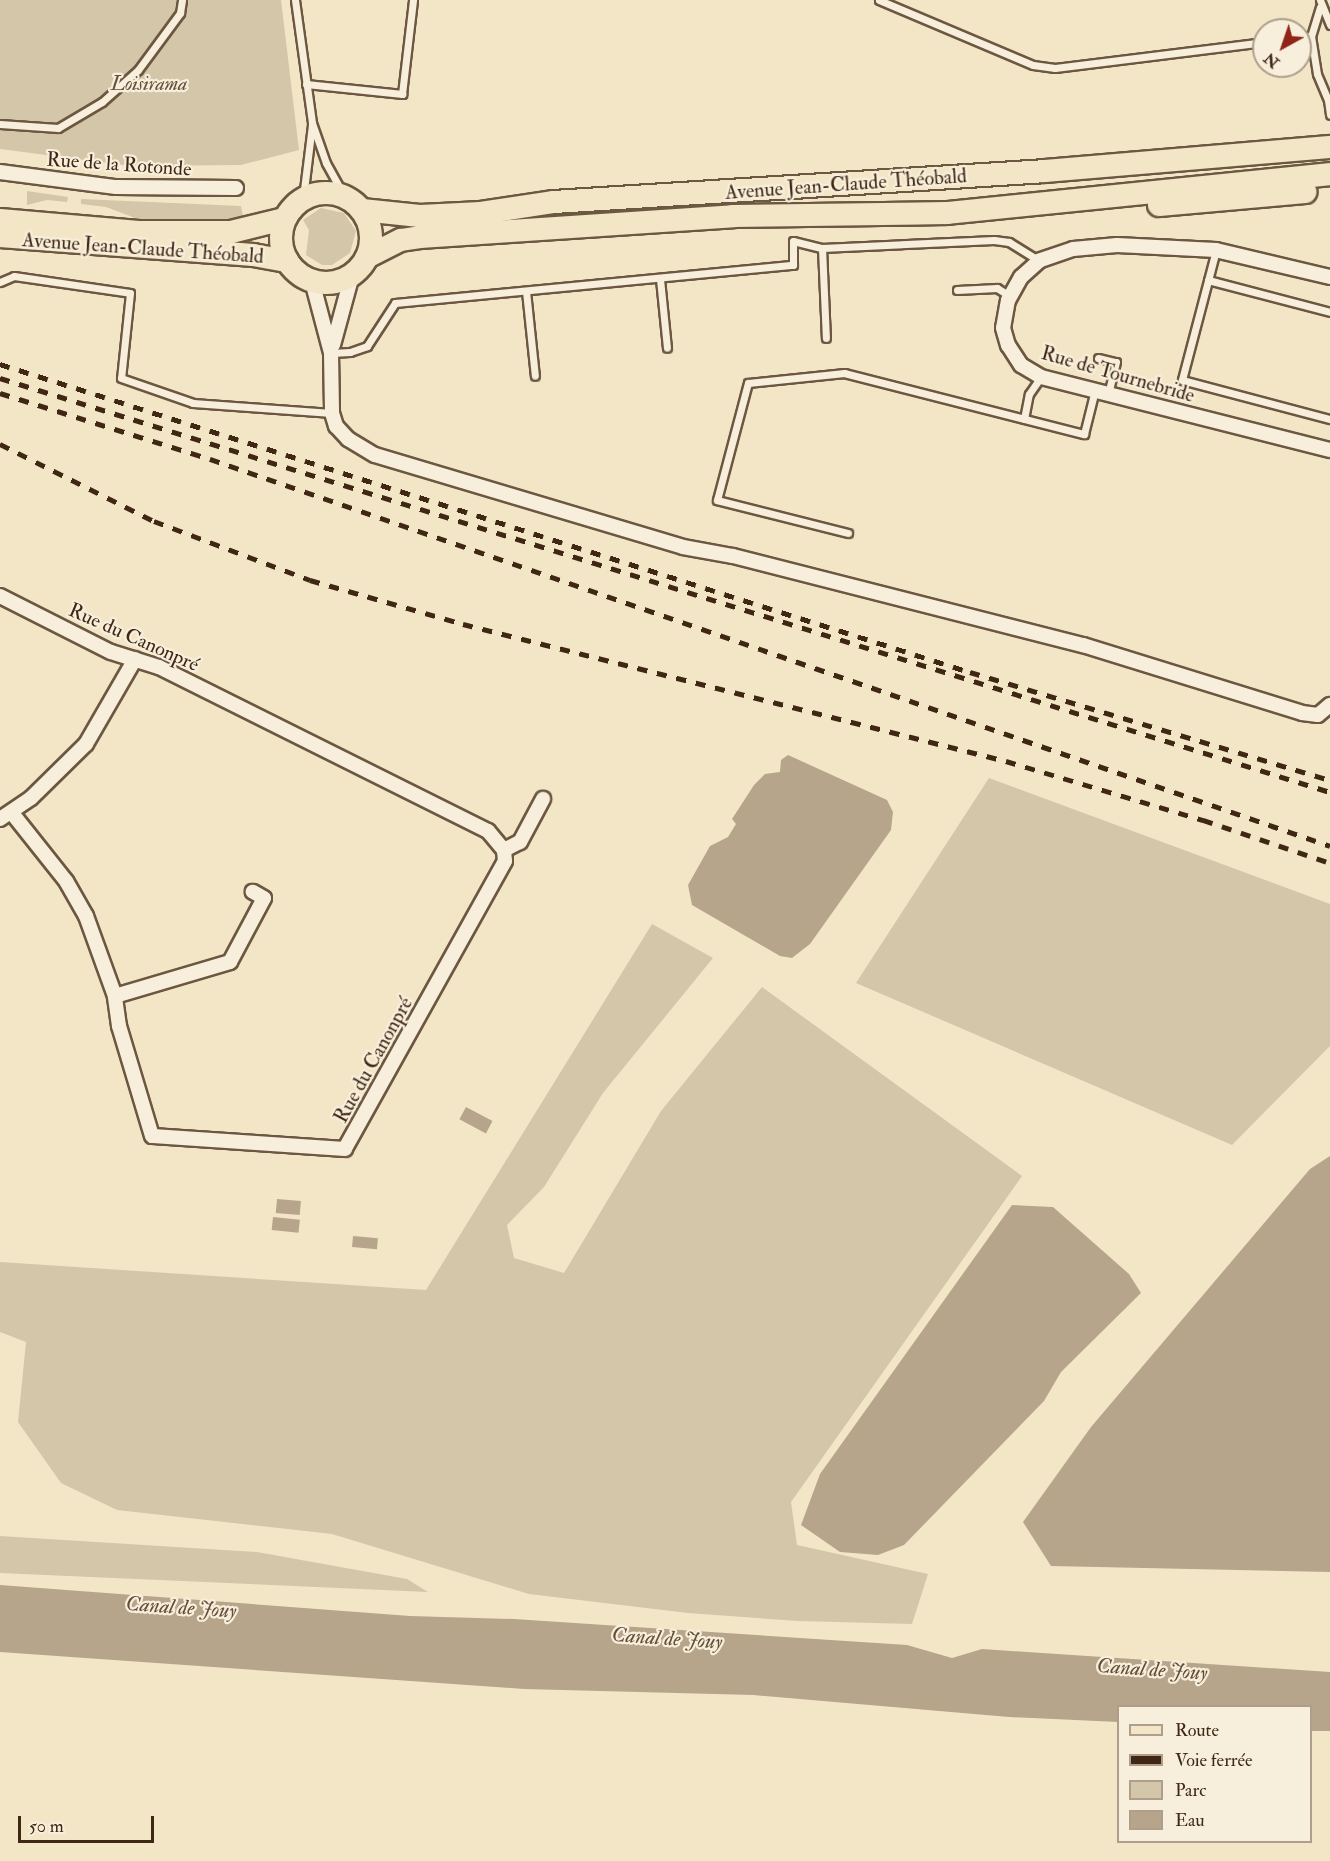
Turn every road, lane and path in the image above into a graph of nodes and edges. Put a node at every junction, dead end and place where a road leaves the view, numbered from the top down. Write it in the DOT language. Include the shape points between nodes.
graph roads {
  1 [pos="182,0"];
  2 [pos="295,0"];
  3 [pos="413,0"];
  4 [pos="879,0"];
  5 [pos="1320,4"];
  6 [pos="1330,25"];
  7 [pos="1312,32"];
  8 [pos="1312,42"];
  9 [pos="1252,43"];
  10 [pos="306,84"];
  11 [pos="1329,98"];
  12 [pos="1330,115"];
  13 [pos="312,123"];
  14 [pos="0,124"];
  15 [pos="1330,147"];
  16 [pos="0,172"];
  17 [pos="1330,174"];
  18 [pos="236,188"];
  19 [pos="1330,189"];
  20 [pos="303,198"];
  21 [pos="353,203"];
  22 [pos="1026,208"];
  23 [pos="284,219"];
  24 [pos="0,220"];
  25 [pos="0,236"];
  26 [pos="822,248"];
  27 [pos="1216,250"];
  28 [pos="367,257"];
  29 [pos="287,261"];
  30 [pos="1039,261"];
  31 [pos="352,275"];
  32 [pos="1330,277"];
  33 [pos="660,279"];
  34 [pos="1208,280"];
  35 [pos="312,281"];
  36 [pos="0,282"];
  37 [pos="957,290"];
  38 [pos="526,291"];
  39 [pos="1010,296"];
  40 [pos="1330,312"];
  41 [pos="826,338"];
  42 [pos="667,348"];
  43 [pos="331,353"];
  44 [pos="1098,358"];
  45 [pos="535,376"];
  46 [pos="1041,376"];
  47 [pos="1101,392"];
  48 [pos="332,413"];
  49 [pos="1330,418"];
  50 [pos="1024,419"];
  51 [pos="1330,450"];
  52 [pos="848,533"];
  53 [pos="0,596"];
  54 [pos="135,659"];
  55 [pos="1330,707"];
  56 [pos="543,799"];
  57 [pos="6,816"];
  58 [pos="504,850"];
  59 [pos="253,892"];
  60 [pos="116,996"];
  1 -- 14 [label="lane" via="180,14 138,70 102,102 58,128"];
  2 -- 10 [label="lane"];
  3 -- 10 [label="lane" via="402,94"];
  4 -- 9 [label="lane" via="1033,65 1055,68"];
  5 -- 6 [label="lane"];
  5 -- 7 [label="lane"];
  8 -- 11 [label="lane" via="1317,74"];
  10 -- 13 [label="lane"];
  11 -- 12 [label="lane"];
  13 -- 20 [label="lane"];
  13 -- 21 [label="lane" via="326,163"];
  15 -- 21 [label="main road, Avenue Jean-Claude Théobald" via="1044,171 554,202 481,213 420,216"];
  16 -- 18 [label="street, Rue de la Rotonde" via="116,188"];
  17 -- 22 [label="main road, Avenue Jean-Claude Théobald"];
  19 -- 22 [label="main road" via="1198,203"];
  20 -- 21 [label="main road" via="323,192"];
  20 -- 23 [label="main road"];
  21 -- 28 [label="main road" via="371,241"];
  22 -- 28 [label="main road, Avenue Jean-Claude Théobald" via="601,222 420,237 401,240"];
  23 -- 24 [label="main road, Avenue Jean-Claude Théobald" via="231,232 141,232"];
  23 -- 29 [label="main road" via="280,232"];
  25 -- 29 [label="main road, Avenue Jean-Claude Théobald" via="253,255"];
  26 -- 30 [label="lane" via="994,240 1009,242"];
  26 -- 33 [label="lane" via="793,241 793,265"];
  26 -- 41 [label="lane"];
  27 -- 30 [label="street, Rue de Tournebride" via="1117,245 1073,249"];
  27 -- 32 [label="street, Rue de Tournebride"];
  27 -- 34 [label="lane"];
  28 -- 31 [label="main road"];
  29 -- 35 [label="main road"];
  30 -- 39 [label="street, Rue de Tournebride" via="1021,277"];
  31 -- 35 [label="main road" via="333,283"];
  31 -- 43 [label="street"];
  33 -- 38 [label="lane"];
  33 -- 42 [label="lane"];
  34 -- 40 [label="lane"];
  34 -- 49 [label="lane" via="1182,380"];
  35 -- 43 [label="street"];
  36 -- 48 [label="lane" via="14,276 130,293 121,378 193,403"];
  37 -- 39 [label="lane" via="997,288"];
  38 -- 43 [label="lane" via="395,303 367,346"];
  38 -- 45 [label="lane"];
  39 -- 46 [label="street, Rue de Tournebride" via="1003,328 1008,345 1021,365"];
  43 -- 48 [label="street"];
  44 -- 47 [label="lane" via="1116,362"];
  46 -- 47 [label="street, Rue de Tournebride"];
  46 -- 50 [label="lane" via="1029,394"];
  47 -- 50 [label="lane" via="1084,435"];
  47 -- 51 [label="street, Rue de Tournebride"];
  48 -- 55 [label="street" via="336,426 348,439 395,463 683,547 733,556 1083,645 1302,713 1318,715"];
  50 -- 52 [label="lane" via="844,373 748,383 717,500"];
  53 -- 54 [label="street, Rue du Canonpré" via="111,652"];
  54 -- 57 [label="street" via="86,744"];
  54 -- 58 [label="street, Rue du Canonpré" via="159,667 488,831"];
  56 -- 58 [label="street" via="520,842"];
  57 -- 60 [label="street, Rue du Canonpré" via="66,881 86,916"];
  58 -- 60 [label="street, Rue du Canonpré" via="501,874 345,1149 152,1136 119,1026"];
  59 -- 60 [label="street" via="264,898 230,962"];
}
